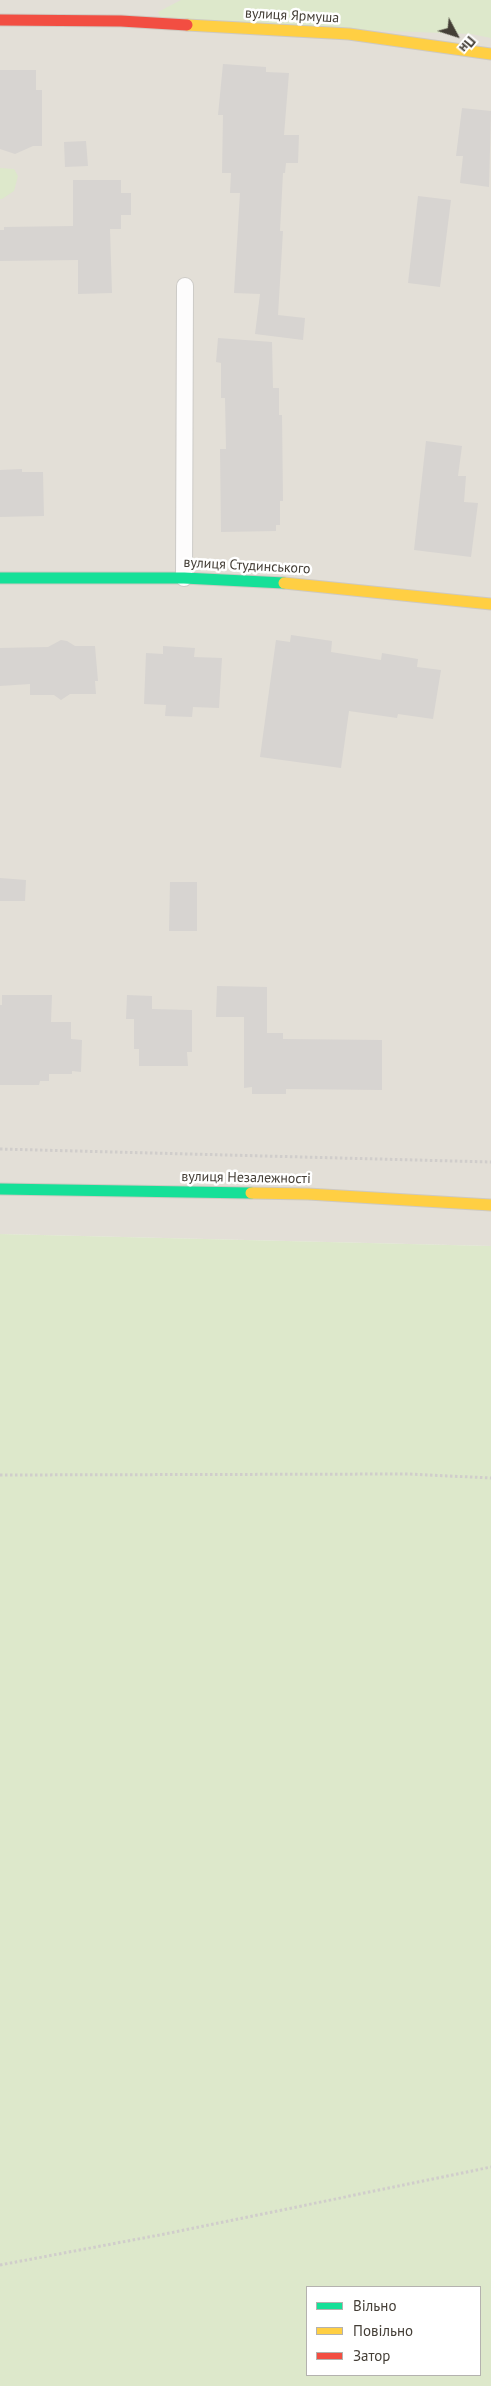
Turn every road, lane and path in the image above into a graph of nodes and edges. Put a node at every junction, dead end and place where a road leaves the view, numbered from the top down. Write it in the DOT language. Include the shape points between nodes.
graph roads {
  1 [pos="0,20"];
  2 [pos="491,54"];
  3 [pos="185,286"];
  4 [pos="0,578"];
  5 [pos="184,578"];
  6 [pos="491,604"];
  7 [pos="0,1149"];
  8 [pos="491,1162"];
  9 [pos="0,1189"];
  10 [pos="491,1205"];
  11 [pos="0,1475"];
  12 [pos="491,1478"];
  13 [pos="491,2167"];
  14 [pos="0,2265"];
  1 -- 2 [label="street, вулиця Ярмуша" via="121,21 349,34"];
  3 -- 5 [label="lane"];
  4 -- 5 [label="street, вулиця Студинського"];
  5 -- 6 [label="street, вулиця Студинського" via="309,584"];
  7 -- 8 [label="path"];
  9 -- 10 [label="street, вулиця Незалежності" via="308,1194"];
  11 -- 12 [label="path" via="408,1474"];
  13 -- 14 [label="path"];
}
